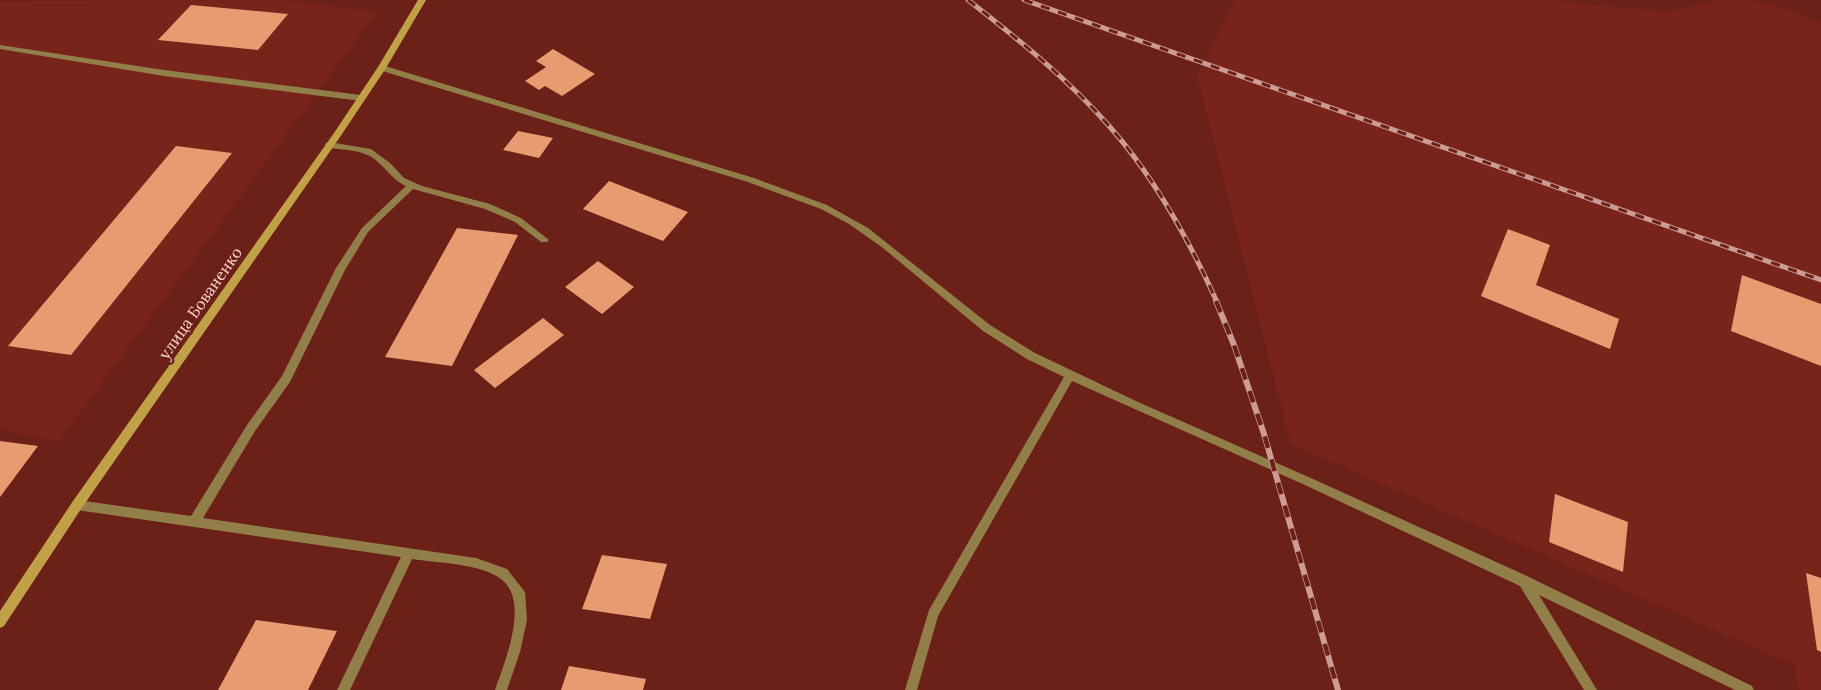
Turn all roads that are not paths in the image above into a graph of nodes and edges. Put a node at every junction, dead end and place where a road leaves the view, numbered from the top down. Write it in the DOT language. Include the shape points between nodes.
graph roads {
  1 [pos="422,0"];
  2 [pos="0,46"];
  3 [pos="382,68"];
  4 [pos="361,98"];
  5 [pos="329,146"];
  6 [pos="412,185"];
  7 [pos="544,240"];
  8 [pos="1070,376"];
  9 [pos="77,505"];
  10 [pos="194,522"];
  11 [pos="409,553"];
  12 [pos="1523,580"];
  13 [pos="0,622"];
  14 [pos="343,690"];
  15 [pos="501,690"];
  16 [pos="911,690"];
  17 [pos="1591,690"];
  18 [pos="1748,690"];
  1 -- 3 [label="street, улица Бованенко"];
  2 -- 4 [label="lane" via="164,73"];
  3 -- 4 [label="street, улица Бованенко"];
  3 -- 8 [label="lane" via="751,180 832,211 891,249 986,328"];
  4 -- 5 [label="street, улица Бованенко"];
  5 -- 6 [label="lane" via="368,151 401,180"];
  5 -- 9 [label="street, улица Бованенко"];
  6 -- 7 [label="lane" via="420,190 486,206 518,220"];
  6 -- 10 [label="lane" via="360,237 286,378 251,428"];
  8 -- 12 [label="lane"];
  8 -- 16 [label="lane" via="933,614"];
  9 -- 10 [label="lane"];
  9 -- 13 [label="street, улица Бованенко"];
  10 -- 11 [label="lane"];
  11 -- 14 [label="lane"];
  11 -- 15 [label="lane" via="476,562 503,573 519,592 521,620"];
  12 -- 17 [label="lane"];
  12 -- 18 [label="lane"];
}
